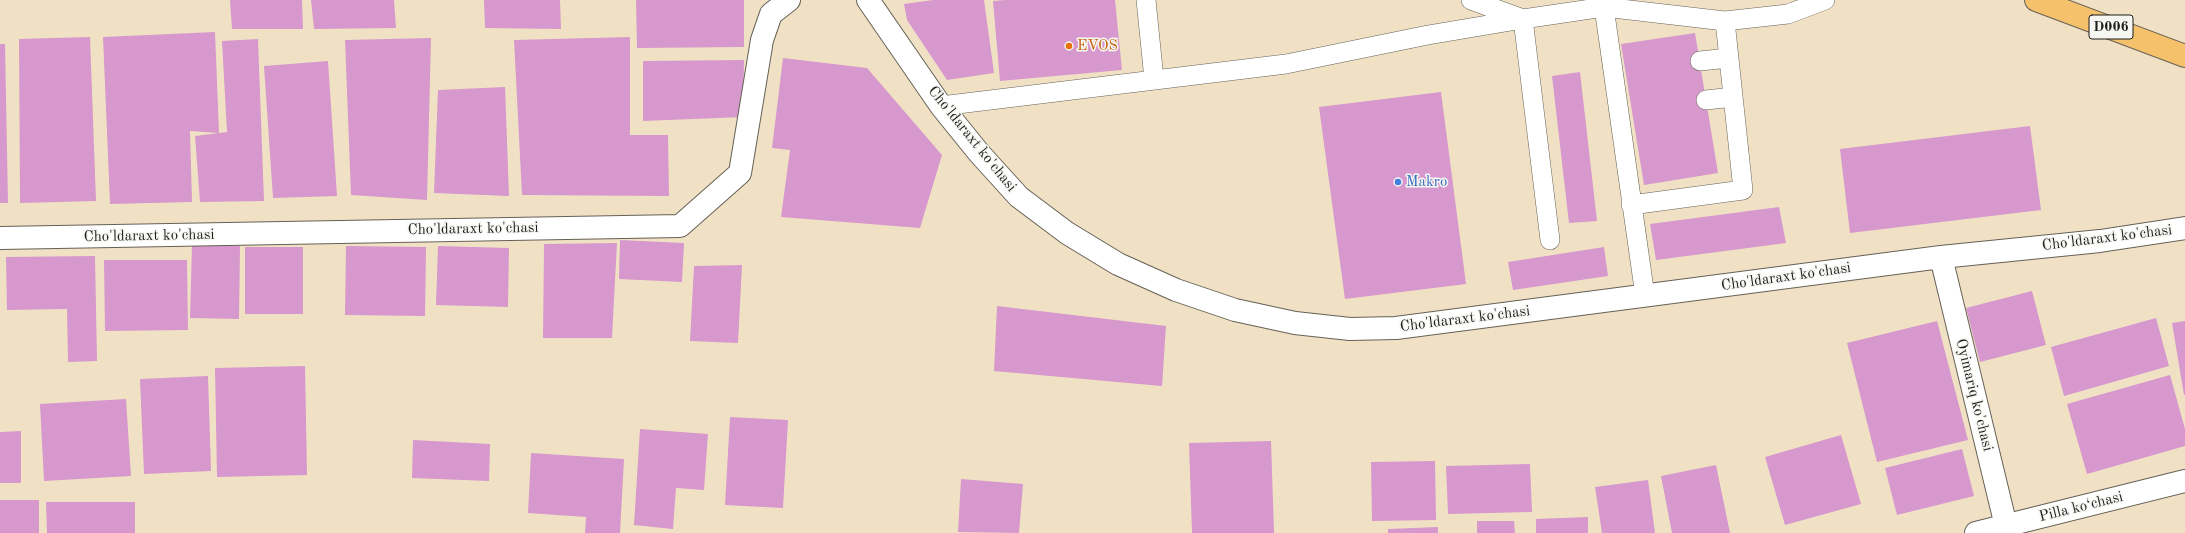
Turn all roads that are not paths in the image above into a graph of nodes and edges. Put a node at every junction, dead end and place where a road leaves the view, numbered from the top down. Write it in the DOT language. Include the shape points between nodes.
graph roads {
  1 [pos="789,0"];
  2 [pos="868,0"];
  3 [pos="1146,0"];
  4 [pos="1470,0"];
  5 [pos="1825,0"];
  6 [pos="2036,0"];
  7 [pos="1604,4"];
  8 [pos="1523,20"];
  9 [pos="1725,21"];
  10 [pos="2185,56"];
  11 [pos="1728,58"];
  12 [pos="1700,61"];
  13 [pos="1154,79"];
  14 [pos="1733,97"];
  15 [pos="1706,100"];
  16 [pos="941,106"];
  17 [pos="1630,205"];
  18 [pos="2185,228"];
  19 [pos="0,238"];
  20 [pos="1550,240"];
  21 [pos="1941,257"];
  22 [pos="1645,296"];
  23 [pos="2185,481"];
  24 [pos="2005,529"];
  25 [pos="1976,533"];
  1 -- 19 [label="street, Cho'ldaraxt ko'chasi" via="771,14 762,40 740,173 680,226"];
  2 -- 16 [label="street, Cho'ldaraxt ko'chasi"];
  3 -- 13 [label="lane"];
  4 -- 8 [label="lane"];
  5 -- 9 [label="lane" via="1788,14"];
  6 -- 10 [label="main road, D006"];
  7 -- 8 [label="lane"];
  7 -- 9 [label="lane"];
  7 -- 17 [label="lane" via="1625,109"];
  8 -- 13 [label="lane" via="1428,35 1286,64"];
  8 -- 20 [label="lane"];
  9 -- 11 [label="lane"];
  11 -- 12 [label="lane"];
  11 -- 14 [label="lane"];
  13 -- 16 [label="lane"];
  14 -- 15 [label="lane"];
  14 -- 17 [label="lane" via="1743,190"];
  16 -- 22 [label="street, Cho'ldaraxt ko'chasi" via="1019,197 1067,233 1118,264 1176,290 1235,310 1295,323 1350,329 1396,328"];
  17 -- 22 [label="lane"];
  18 -- 21 [label="street, Cho'ldaraxt ko'chasi" via="2100,241"];
  21 -- 22 [label="street, Cho'ldaraxt ko'chasi"];
  21 -- 24 [label="street, Oyimariq ko'chasi"];
  23 -- 24 [label="street, Pilla ko‘chasi"];
  24 -- 25 [label="street, Pilla ko‘chasi"];
}
